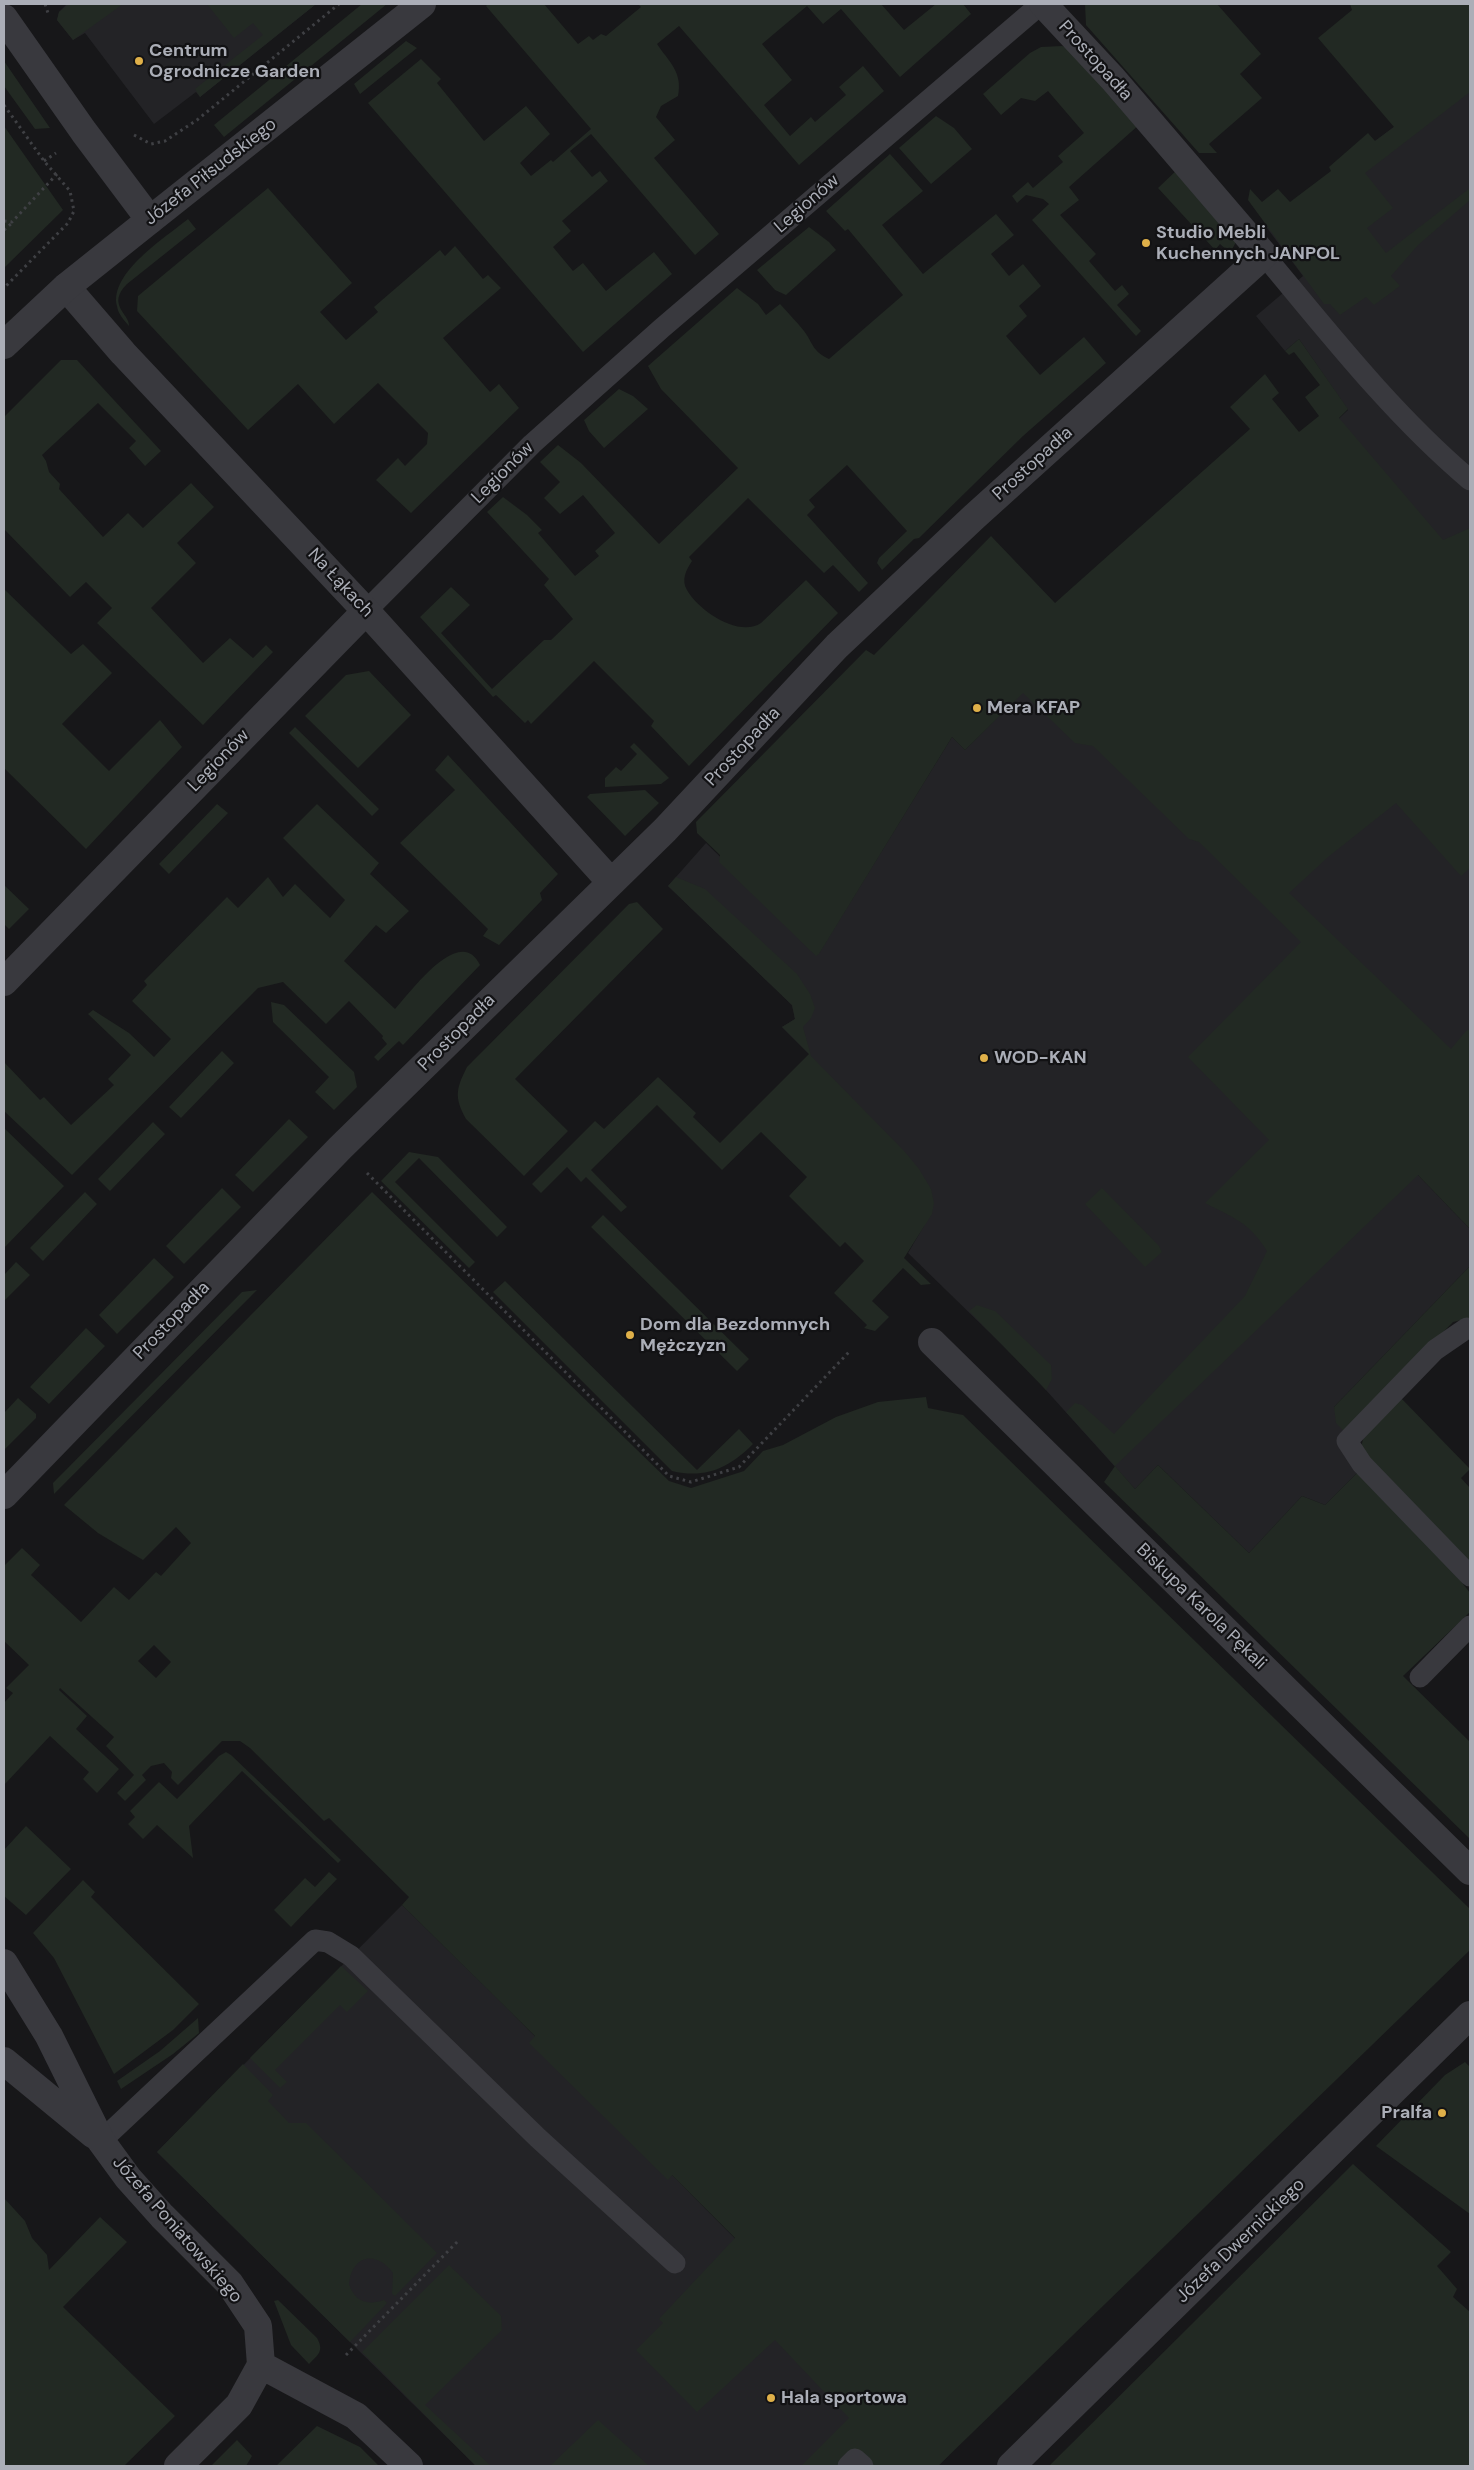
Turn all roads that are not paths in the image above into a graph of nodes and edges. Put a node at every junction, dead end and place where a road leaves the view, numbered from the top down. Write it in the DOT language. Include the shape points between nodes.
graph roads {
  1 [pos="422,4"];
  2 [pos="1042,4"];
  3 [pos="4,18"];
  4 [pos="150,220"];
  5 [pos="1264,255"];
  6 [pos="66,287"];
  7 [pos="4,345"];
  8 [pos="1470,480"];
  9 [pos="366,611"];
  10 [pos="610,882"];
  11 [pos="4,982"];
  12 [pos="1470,1328"];
  13 [pos="932,1342"];
  14 [pos="4,1494"];
  15 [pos="1470,1576"];
  16 [pos="1470,1626"];
  17 [pos="1420,1677"];
  18 [pos="1470,1871"];
  19 [pos="5,1967"];
  20 [pos="1470,2016"];
  21 [pos="4,2062"];
  22 [pos="101,2141"];
  23 [pos="675,2263"];
  24 [pos="261,2365"];
  25 [pos="178,2466"];
  26 [pos="409,2466"];
  27 [pos="848,2466"];
  28 [pos="863,2466"];
  29 [pos="1011,2466"];
  1 -- 4 [label="street, Józefa Piłsudskiego"];
  2 -- 5 [label="street, Prostopadła" via="1113,79"];
  2 -- 9 [label="lane, Legionów" via="662,328 532,444"];
  3 -- 4 [label="street"];
  4 -- 6 [label="street, Józefa Piłsudskiego"];
  5 -- 8 [label="lane" via="1343,349 1437,452"];
  5 -- 10 [label="street, Prostopadła" via="981,510 843,640 665,830"];
  6 -- 7 [label="street, Józefa Piłsudskiego"];
  6 -- 9 [label="street, Na Łąkach" via="123,353"];
  9 -- 10 [label="street, Na Łąkach"];
  9 -- 11 [label="street, Legionów"];
  10 -- 14 [label="street, Prostopadła" via="340,1148"];
  12 -- 15 [label="lane" via="1435,1350 1347,1441 1362,1464"];
  13 -- 18 [label="street, Biskupa Karola Pękali"];
  16 -- 17 [label="lane"];
  19 -- 22 [label="street, Józefa Poniatowskiego" via="49,2036"];
  20 -- 29 [label="street, Józefa Dwernickiego"];
  21 -- 22 [label="street"];
  22 -- 23 [label="lane" via="315,1940 328,1942 352,1956 538,2138"];
  22 -- 24 [label="street, Józefa Poniatowskiego" via="162,2216 230,2284 258,2326"];
  24 -- 25 [label="street" via="239,2406"];
  24 -- 26 [label="street" via="356,2416"];
  27 -- 28 [label="lane" via="855,2459"];
}
